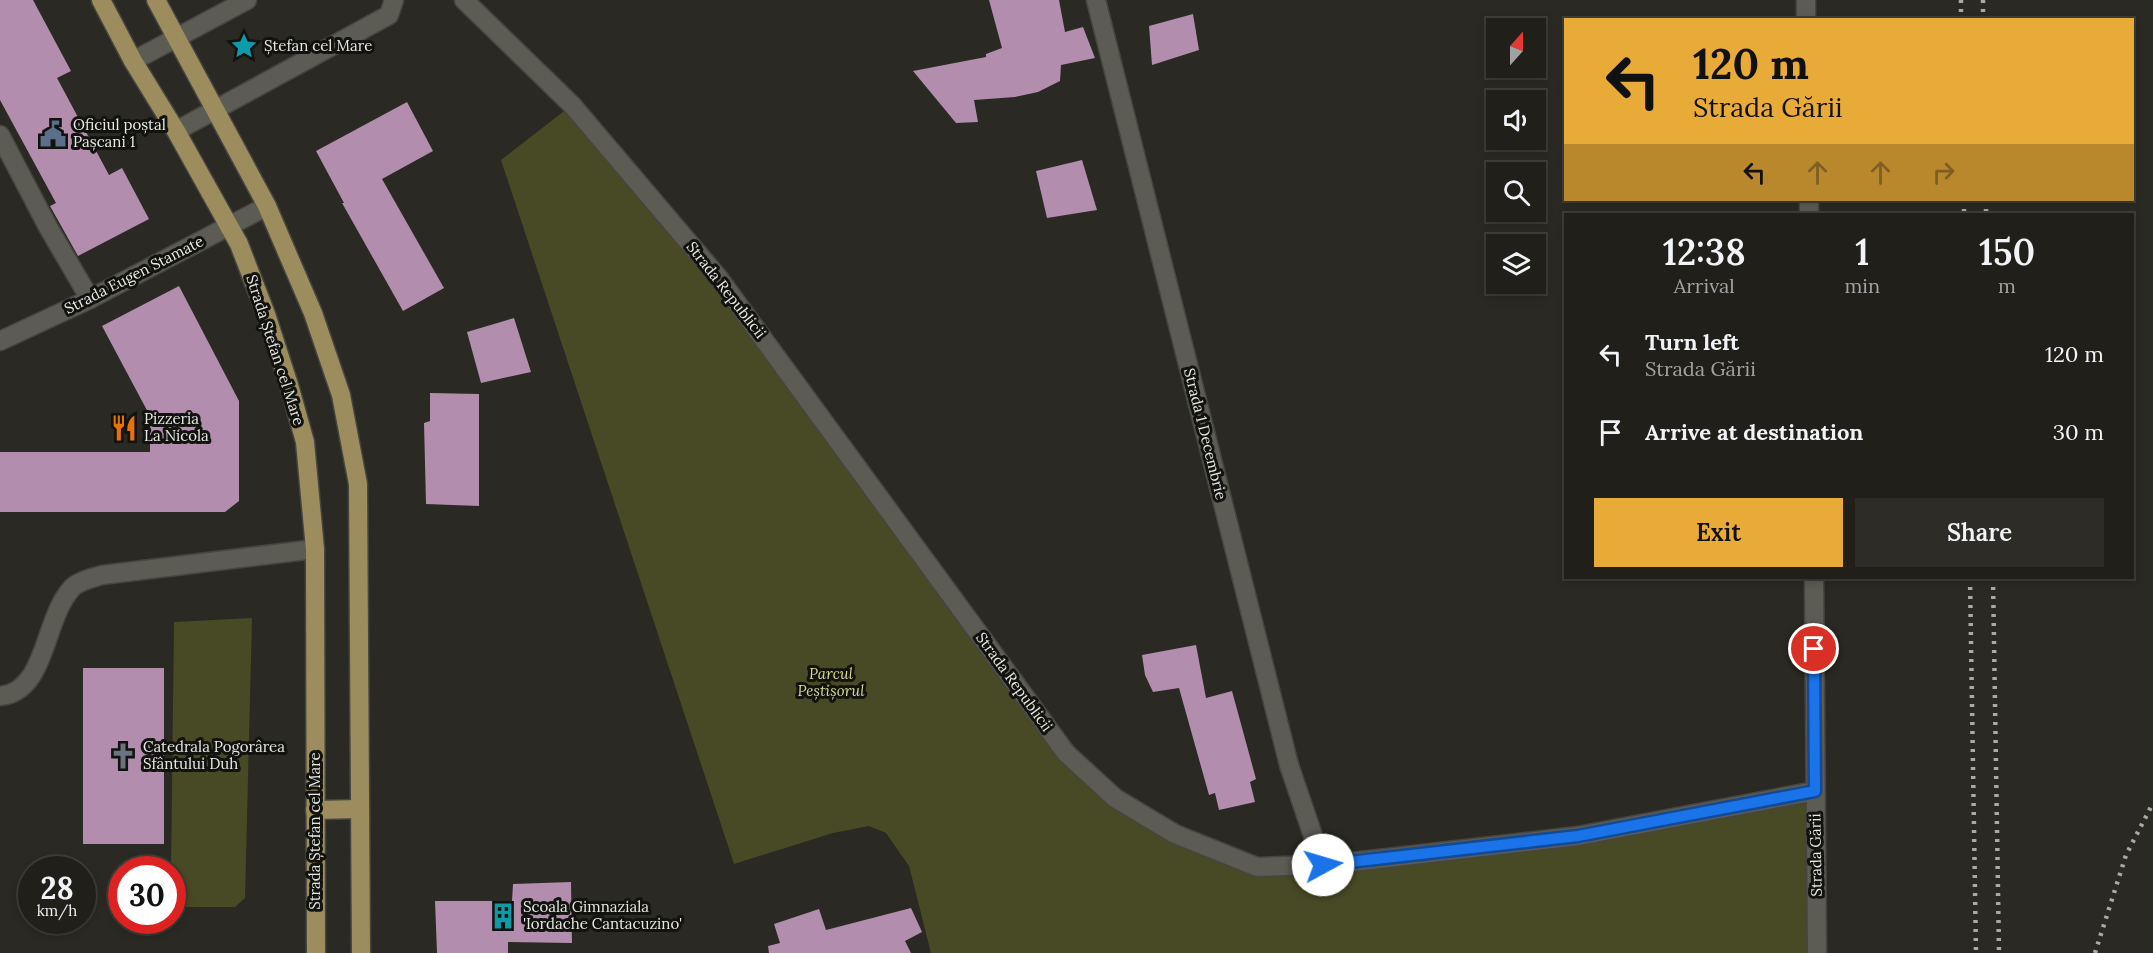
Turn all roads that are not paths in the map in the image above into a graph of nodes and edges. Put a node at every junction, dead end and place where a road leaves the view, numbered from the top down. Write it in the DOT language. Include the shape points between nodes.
graph roads {
  1 [pos="101,0"];
  2 [pos="156,0"];
  3 [pos="247,0"];
  4 [pos="393,0"];
  5 [pos="464,0"];
  6 [pos="1096,0"];
  7 [pos="1806,0"];
  8 [pos="1806,18"];
  9 [pos="175,39"];
  10 [pos="133,61"];
  11 [pos="213,109"];
  12 [pos="176,131"];
  13 [pos="0,135"];
  14 [pos="267,206"];
  15 [pos="228,227"];
  16 [pos="90,299"];
  17 [pos="0,341"];
  18 [pos="315,549"];
  19 [pos="1814,579"];
  20 [pos="9,694"];
  21 [pos="1815,791"];
  22 [pos="360,809"];
  23 [pos="315,810"];
  24 [pos="1323,865"];
  25 [pos="316,953"];
  26 [pos="361,953"];
  27 [pos="1817,953"];
  1 -- 10 [label="main road, Strada Ștefan cel Mare"];
  2 -- 9 [label="main road"];
  3 -- 9 [label="street"];
  4 -- 11 [label="street" via="388,15"];
  5 -- 24 [label="street, Strada Republicii" via="572,105 718,277 1066,753 1115,798 1175,834 1257,867"];
  6 -- 24 [label="street, Strada 1 Decembrie" via="1289,765"];
  7 -- 8 [label="street"];
  9 -- 10 [label="street"];
  9 -- 11 [label="main road"];
  10 -- 12 [label="main road, Strada Ștefan cel Mare"];
  11 -- 12 [label="street"];
  11 -- 14 [label="main road"];
  12 -- 15 [label="main road, Strada Ștefan cel Mare"];
  13 -- 16 [label="street"];
  14 -- 15 [label="street, Strada Eugen Stamate"];
  14 -- 22 [label="main road" via="313,313 337,385 358,484"];
  15 -- 16 [label="street, Strada Eugen Stamate"];
  15 -- 18 [label="main road, Strada Ștefan cel Mare" via="239,244 266,314 305,442"];
  16 -- 17 [label="street, Strada Eugen Stamate"];
  18 -- 20 [label="street" via="102,575 73,586 56,611 35,673"];
  18 -- 23 [label="main road, Strada Ștefan cel Mare"];
  19 -- 21 [label="street, Strada Gării"];
  21 -- 24 [label="street, Strada Republicii" via="1578,836"];
  21 -- 27 [label="street, Strada Gării"];
  22 -- 23 [label="main road"];
  22 -- 26 [label="main road"];
  23 -- 25 [label="main road, Strada Ștefan cel Mare"];
}
